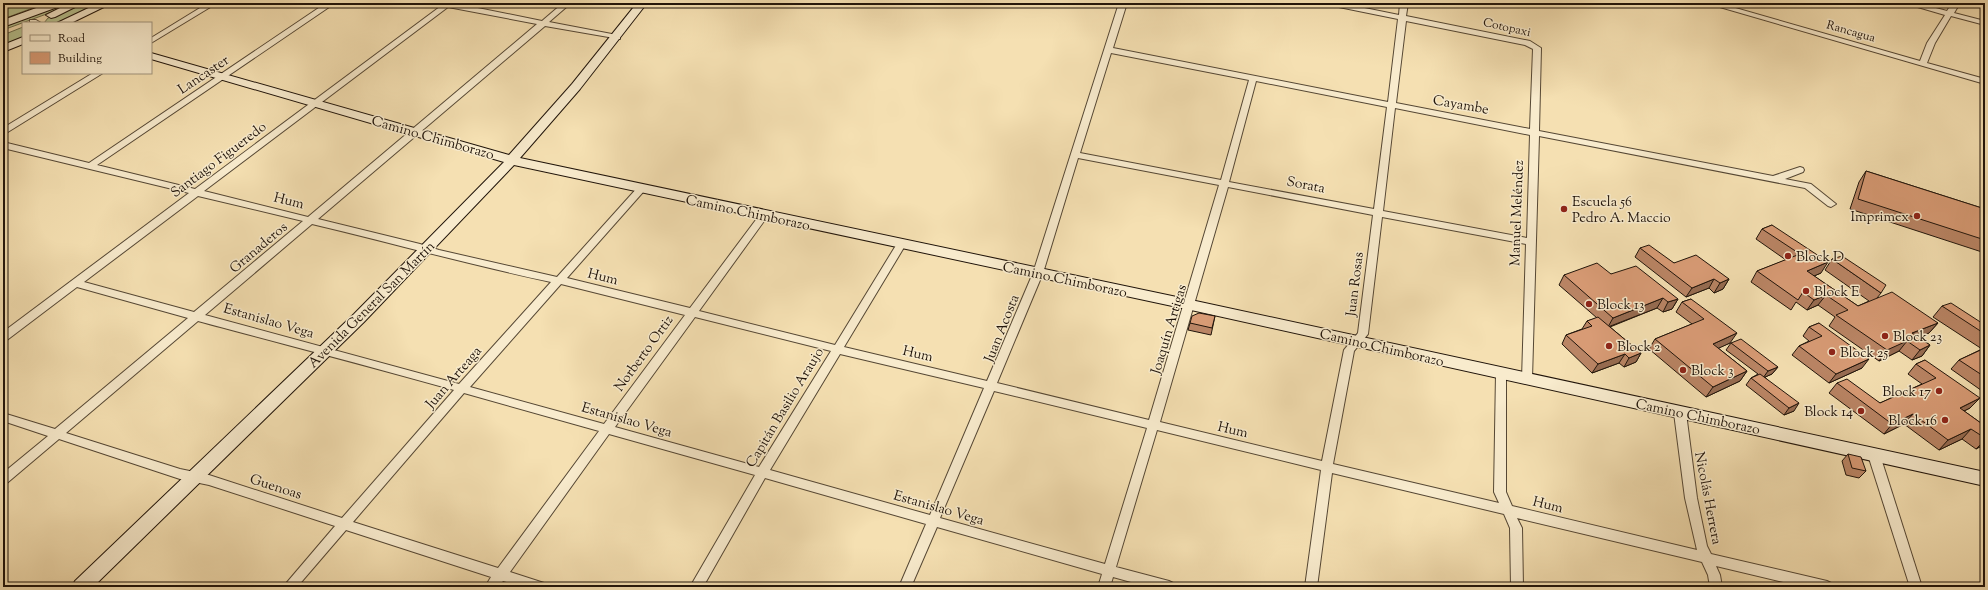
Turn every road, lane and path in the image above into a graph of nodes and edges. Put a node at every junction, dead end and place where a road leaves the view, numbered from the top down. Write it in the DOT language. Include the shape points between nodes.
graph roads {
  1 [pos="59,3"];
  2 [pos="78,3"];
  3 [pos="107,3"];
  4 [pos="213,3"];
  5 [pos="331,3"];
  6 [pos="436,3"];
  7 [pos="567,3"];
  8 [pos="642,3"];
  9 [pos="1122,3"];
  10 [pos="1329,3"];
  11 [pos="1404,3"];
  12 [pos="1710,3"];
  13 [pos="1908,3"];
  14 [pos="1956,3"];
  15 [pos="448,4"];
  16 [pos="1724,5"];
  17 [pos="1949,13"];
  18 [pos="1402,17"];
  19 [pos="33,22"];
  20 [pos="64,22"];
  21 [pos="544,23"];
  22 [pos="1985,23"];
  23 [pos="3,24"];
  24 [pos="22,26"];
  25 [pos="3,33"];
  26 [pos="617,37"];
  27 [pos="22,40"];
  28 [pos="152,40"];
  29 [pos="1538,48"];
  30 [pos="3,49"];
  31 [pos="1108,50"];
  32 [pos="152,56"];
  33 [pos="1923,64"];
  34 [pos="97,74"];
  35 [pos="222,77"];
  36 [pos="1253,79"];
  37 [pos="1985,82"];
  38 [pos="315,104"];
  39 [pos="1391,105"];
  40 [pos="3,132"];
  41 [pos="415,132"];
  42 [pos="1535,133"];
  43 [pos="3,145"];
  44 [pos="1076,154"];
  45 [pos="512,160"];
  46 [pos="89,167"];
  47 [pos="1800,170"];
  48 [pos="1775,179"];
  49 [pos="1226,183"];
  50 [pos="641,189"];
  51 [pos="197,192"];
  52 [pos="1831,204"];
  53 [pos="1378,212"];
  54 [pos="764,215"];
  55 [pos="312,220"];
  56 [pos="1530,242"];
  57 [pos="901,244"];
  58 [pos="427,250"];
  59 [pos="1038,273"];
  60 [pos="560,280"];
  61 [pos="76,283"];
  62 [pos="1191,305"];
  63 [pos="691,313"];
  64 [pos="197,316"];
  65 [pos="3,337"];
  66 [pos="1357,341"];
  67 [pos="837,349"];
  68 [pos="325,351"];
  69 [pos="1501,373"];
  70 [pos="1527,379"];
  71 [pos="992,386"];
  72 [pos="462,388"];
  73 [pos="1680,413"];
  74 [pos="3,417"];
  75 [pos="1152,424"];
  76 [pos="607,429"];
  77 [pos="58,434"];
  78 [pos="1874,455"];
  79 [pos="1327,466"];
  80 [pos="762,473"];
  81 [pos="195,477"];
  82 [pos="1985,479"];
  83 [pos="3,480"];
  84 [pos="1507,509"];
  85 [pos="933,521"];
  86 [pos="345,525"];
  87 [pos="1706,558"];
  88 [pos="1109,571"];
  89 [pos="500,574"];
  90 [pos="81,587"];
  91 [pos="289,587"];
  92 [pos="491,587"];
  93 [pos="540,587"];
  94 [pos="696,587"];
  95 [pos="905,587"];
  96 [pos="1104,587"];
  97 [pos="1169,587"];
  98 [pos="1311,587"];
  99 [pos="1517,587"];
  100 [pos="1716,587"];
  101 [pos="1827,587"];
  102 [pos="1916,587"];
  1 -- 23 [label="street"];
  2 -- 19 [label="street"];
  3 -- 20 [label="street"];
  4 -- 28 [label="street"];
  5 -- 35 [label="street, Lancaster"];
  6 -- 15 [label="street"];
  7 -- 21 [label="street, Granaderos"];
  8 -- 26 [label="street, Avenida General San Martín"];
  9 -- 31 [label="street, Juan Acosta"];
  10 -- 18 [label="street, Cotopaxi"];
  11 -- 18 [label="street, Juan Rosas"];
  12 -- 16 [label="street, Rancagua"];
  13 -- 17 [label="street"];
  14 -- 17 [label="street"];
  15 -- 21 [label="street"];
  15 -- 38 [label="street, Santiago Figueredo"];
  16 -- 33 [label="street, Rancagua"];
  17 -- 22 [label="street"];
  17 -- 33 [label="street" via="1931,43"];
  18 -- 29 [label="street, Cotopaxi" via="1527,43"];
  18 -- 39 [label="street, Juan Rosas"];
  21 -- 26 [label="street"];
  21 -- 41 [label="street, Granaderos"];
  24 -- 25 [label="street"];
  26 -- 45 [label="street, Avenida General San Martín" via="555,113"];
  27 -- 30 [label="street"];
  29 -- 42 [label="street, Manuel Meléndez"];
  31 -- 36 [label="street, Cayambe"];
  31 -- 44 [label="street, Juan Acosta"];
  32 -- 35 [label="street, Camino Chimborazo"];
  33 -- 37 [label="street, Rancagua"];
  34 -- 40 [label="street"];
  35 -- 38 [label="street, Camino Chimborazo"];
  35 -- 46 [label="street, Lancaster"];
  36 -- 39 [label="street, Cayambe"];
  36 -- 49 [label="street, Joaquín Artigas"];
  38 -- 41 [label="street, Camino Chimborazo"];
  38 -- 51 [label="street, Santiago Figueredo"];
  39 -- 42 [label="street, Cayambe"];
  39 -- 53 [label="street, Juan Rosas"];
  41 -- 45 [label="street, Camino Chimborazo"];
  41 -- 55 [label="street, Granaderos"];
  42 -- 48 [label="street, Cayambe"];
  42 -- 56 [label="street, Manuel Meléndez"];
  43 -- 46 [label="street, Hum"];
  44 -- 49 [label="street, Sorata"];
  44 -- 59 [label="street, Juan Acosta"];
  45 -- 50 [label="street, Camino Chimborazo"];
  45 -- 58 [label="street, Avenida General San Martín"];
  46 -- 51 [label="street, Hum"];
  47 -- 48 [label="street"];
  48 -- 52 [label="street, Cayambe" via="1808,186"];
  49 -- 53 [label="street, Sorata"];
  49 -- 62 [label="street, Joaquín Artigas"];
  50 -- 54 [label="street, Camino Chimborazo"];
  50 -- 60 [label="street, Juan Arteaga"];
  51 -- 55 [label="street, Hum"];
  51 -- 61 [label="street, Santiago Figueredo"];
  53 -- 56 [label="street, Sorata"];
  53 -- 66 [label="street, Juan Rosas" via="1362,334"];
  54 -- 57 [label="street, Camino Chimborazo"];
  54 -- 63 [label="street, Norberto Ortiz"];
  55 -- 58 [label="street, Hum"];
  55 -- 64 [label="street, Granaderos"];
  56 -- 70 [label="street, Manuel Meléndez"];
  57 -- 59 [label="street, Camino Chimborazo"];
  57 -- 67 [label="street, Capitán Basilio Araujo"];
  58 -- 60 [label="street, Hum"];
  58 -- 68 [label="street, Avenida General San Martín"];
  59 -- 62 [label="street, Camino Chimborazo"];
  59 -- 71 [label="street, Juan Acosta"];
  60 -- 63 [label="street, Hum"];
  60 -- 72 [label="street, Juan Arteaga"];
  61 -- 64 [label="street, Estanislao Vega"];
  61 -- 65 [label="street, Santiago Figueredo"];
  62 -- 66 [label="street, Camino Chimborazo"];
  62 -- 75 [label="street, Joaquín Artigas"];
  63 -- 67 [label="street, Hum"];
  63 -- 76 [label="street, Norberto Ortiz"];
  64 -- 68 [label="street, Estanislao Vega"];
  64 -- 77 [label="street, Granaderos"];
  66 -- 69 [label="street, Camino Chimborazo"];
  66 -- 79 [label="street, Juan Rosas" via="1349,350"];
  67 -- 71 [label="street, Hum"];
  67 -- 80 [label="street, Capitán Basilio Araujo"];
  68 -- 72 [label="street, Estanislao Vega"];
  68 -- 81 [label="street, Avenida General San Martín"];
  69 -- 70 [label="street, Camino Chimborazo"];
  69 -- 84 [label="street" via="1500,492"];
  70 -- 73 [label="street, Camino Chimborazo"];
  71 -- 75 [label="street, Hum"];
  71 -- 85 [label="street, Juan Acosta"];
  72 -- 76 [label="street, Estanislao Vega"];
  72 -- 86 [label="street, Juan Arteaga"];
  73 -- 78 [label="street, Camino Chimborazo"];
  73 -- 87 [label="street, Nicolás Herrera" via="1691,498"];
  74 -- 77 [label="street, Guenoas"];
  75 -- 79 [label="street, Hum"];
  75 -- 88 [label="street, Joaquín Artigas"];
  76 -- 80 [label="street, Estanislao Vega"];
  76 -- 89 [label="street, Norberto Ortiz"];
  77 -- 81 [label="street, Guenoas"];
  77 -- 83 [label="street, Granaderos"];
  78 -- 82 [label="street, Camino Chimborazo"];
  78 -- 102 [label="street"];
  79 -- 84 [label="street, Hum"];
  79 -- 98 [label="street, Juan Rosas"];
  80 -- 85 [label="street, Estanislao Vega"];
  80 -- 94 [label="street, Capitán Basilio Araujo"];
  81 -- 86 [label="street, Guenoas"];
  81 -- 90 [label="street, Avenida General San Martín"];
  84 -- 87 [label="street, Hum"];
  84 -- 99 [label="street" via="1516,528"];
  85 -- 88 [label="street, Estanislao Vega"];
  85 -- 95 [label="street, Juan Acosta"];
  86 -- 89 [label="street, Guenoas"];
  86 -- 91 [label="street, Juan Arteaga"];
  87 -- 100 [label="street, Nicolás Herrera" via="1714,575"];
  87 -- 101 [label="street, Hum"];
  88 -- 96 [label="street, Joaquín Artigas"];
  88 -- 97 [label="street, Estanislao Vega"];
  89 -- 92 [label="street, Norberto Ortiz"];
  89 -- 93 [label="street, Guenoas"];
}
